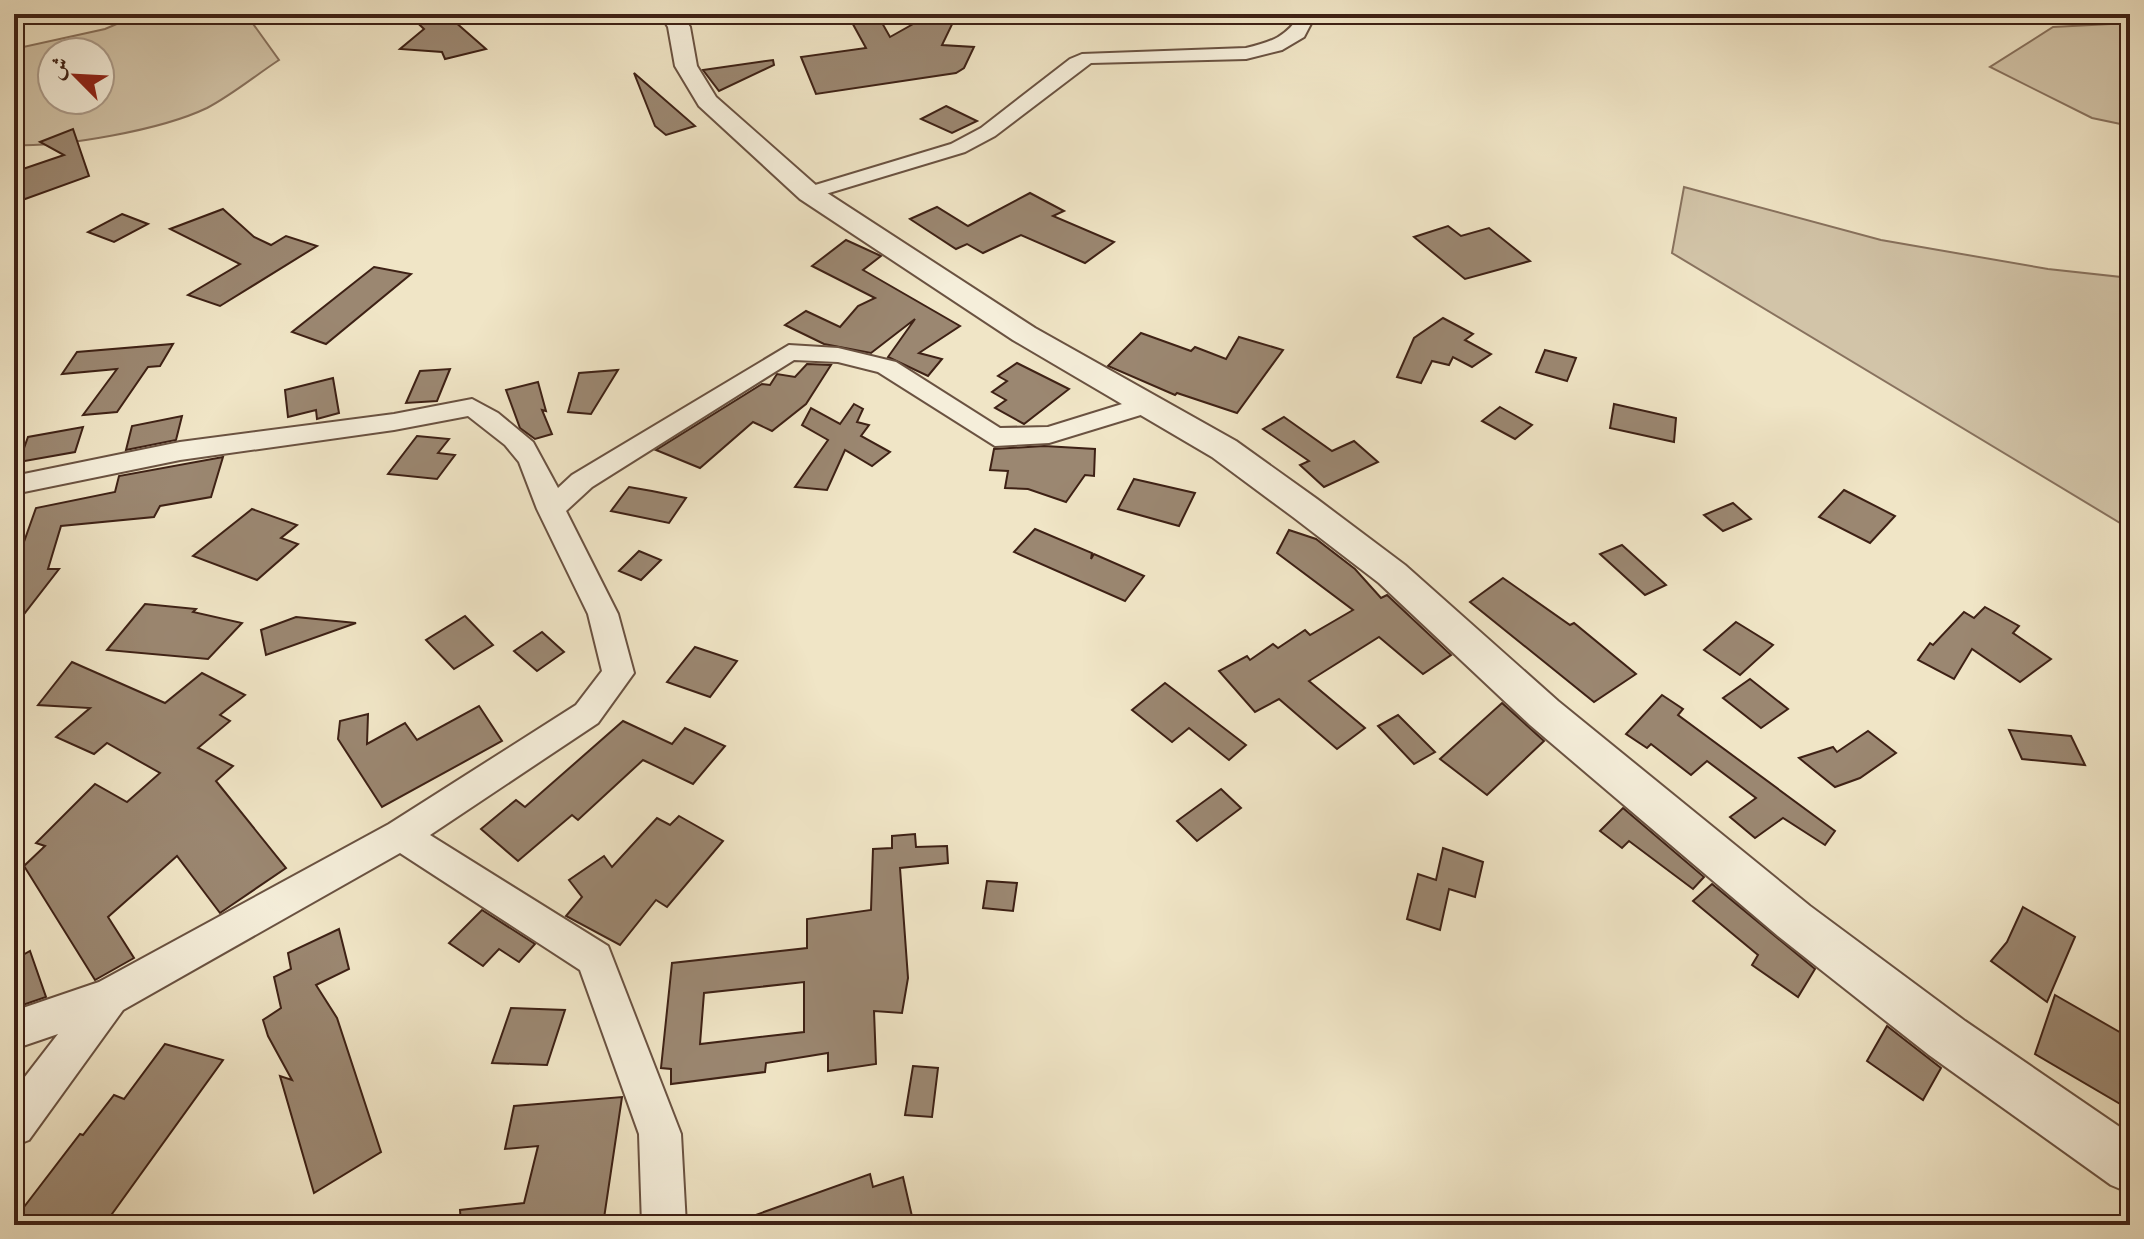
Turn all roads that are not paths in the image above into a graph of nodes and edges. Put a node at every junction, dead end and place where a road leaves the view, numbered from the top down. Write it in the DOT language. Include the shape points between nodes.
graph roads {
  1 [pos="671,14"];
  2 [pos="1308,14"];
  3 [pos="809,193"];
  4 [pos="1148,404"];
  5 [pos="14,485"];
  6 [pos="551,509"];
  7 [pos="401,835"];
  8 [pos="109,997"];
  9 [pos="14,1030"];
  10 [pos="14,1125"];
  11 [pos="2130,1166"];
  12 [pos="664,1225"];
  1 -- 3 [label="street" via="679,27 686,66 707,101"];
  2 -- 3 [label="street" via="1299,35 1283,46 1260,51 1188,58 1088,58 958,148"];
  3 -- 4 [label="street" via="1024,334"];
  4 -- 6 [label="street" via="1049,435 995,437 887,367 838,355 789,352 582,481"];
  4 -- 11 [label="street" via="1224,449 1392,574 1544,713 1794,921 1947,1038"];
  5 -- 6 [label="street" via="180,451 472,407 521,441 540,471"];
  6 -- 7 [label="street" via="603,614 618,673 587,714"];
  7 -- 8 [label="street"];
  7 -- 12 [label="street" via="595,958 660,1134"];
  8 -- 9 [label="street"];
  8 -- 10 [label="street"];
}
